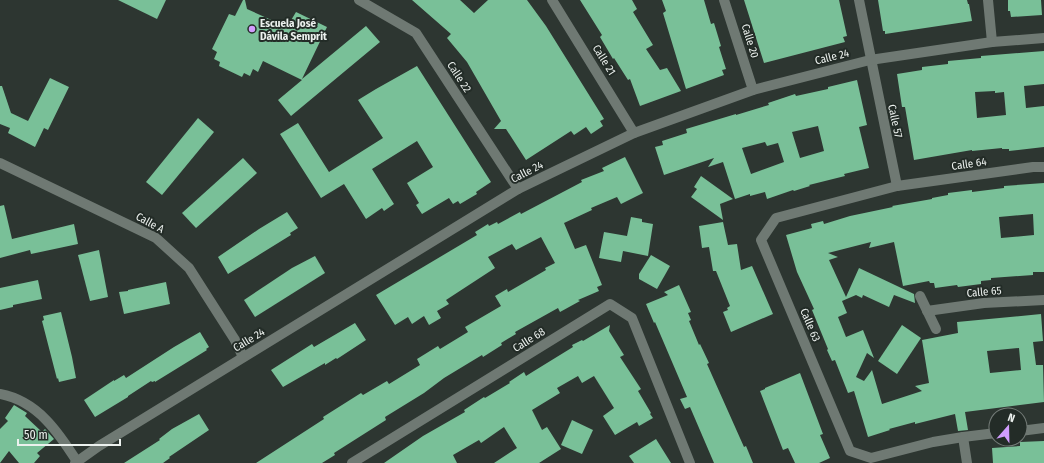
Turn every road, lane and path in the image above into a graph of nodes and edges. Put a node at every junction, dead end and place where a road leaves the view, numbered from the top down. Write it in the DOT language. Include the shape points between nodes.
graph roads {
  1 [pos="358,0"];
  2 [pos="552,0"];
  3 [pos="724,0"];
  4 [pos="859,0"];
  5 [pos="988,0"];
  6 [pos="1044,38"];
  7 [pos="992,42"];
  8 [pos="870,60"];
  9 [pos="752,90"];
  10 [pos="634,133"];
  11 [pos="0,163"];
  12 [pos="1044,166"];
  13 [pos="897,186"];
  14 [pos="518,189"];
  15 [pos="920,296"];
  16 [pos="1044,300"];
  17 [pos="927,311"];
  18 [pos="936,329"];
  19 [pos="243,357"];
  20 [pos="0,394"];
  21 [pos="1044,428"];
  22 [pos="1028,430"];
  23 [pos="988,434"];
  24 [pos="963,437"];
  25 [pos="77,462"];
  26 [pos="352,463"];
  27 [pos="690,463"];
  28 [pos="967,463"];
  1 -- 14 [label="street, Calle 22" via="416,33"];
  2 -- 10 [label="street, Calle 21"];
  3 -- 9 [label="street, Calle 20"];
  4 -- 8 [label="street, Calle 57"];
  5 -- 7 [label="street"];
  6 -- 7 [label="street, Calle 24"];
  7 -- 8 [label="street, Calle 24"];
  8 -- 9 [label="street, Calle 24"];
  8 -- 13 [label="street, Calle 57"];
  9 -- 10 [label="street, Calle 24"];
  10 -- 14 [label="street, Calle 24"];
  11 -- 19 [label="street, Calle A" via="156,238 189,268"];
  12 -- 13 [label="street, Calle 64"];
  13 -- 24 [label="street, Calle 63" via="776,218 761,240 850,451 871,458"];
  14 -- 19 [label="street, Calle 24"];
  15 -- 17 [label="street"];
  16 -- 17 [label="street, Calle 65" via="984,303"];
  17 -- 18 [label="street"];
  19 -- 25 [label="street, Calle 24"];
  20 -- 25 [label="street" via="24,402 43,416 58,432"];
  21 -- 22 [label="street"];
  23 -- 24 [label="street"];
  24 -- 28 [label="street"];
  26 -- 27 [label="street, Calle 68" via="610,304 632,318"];
}
